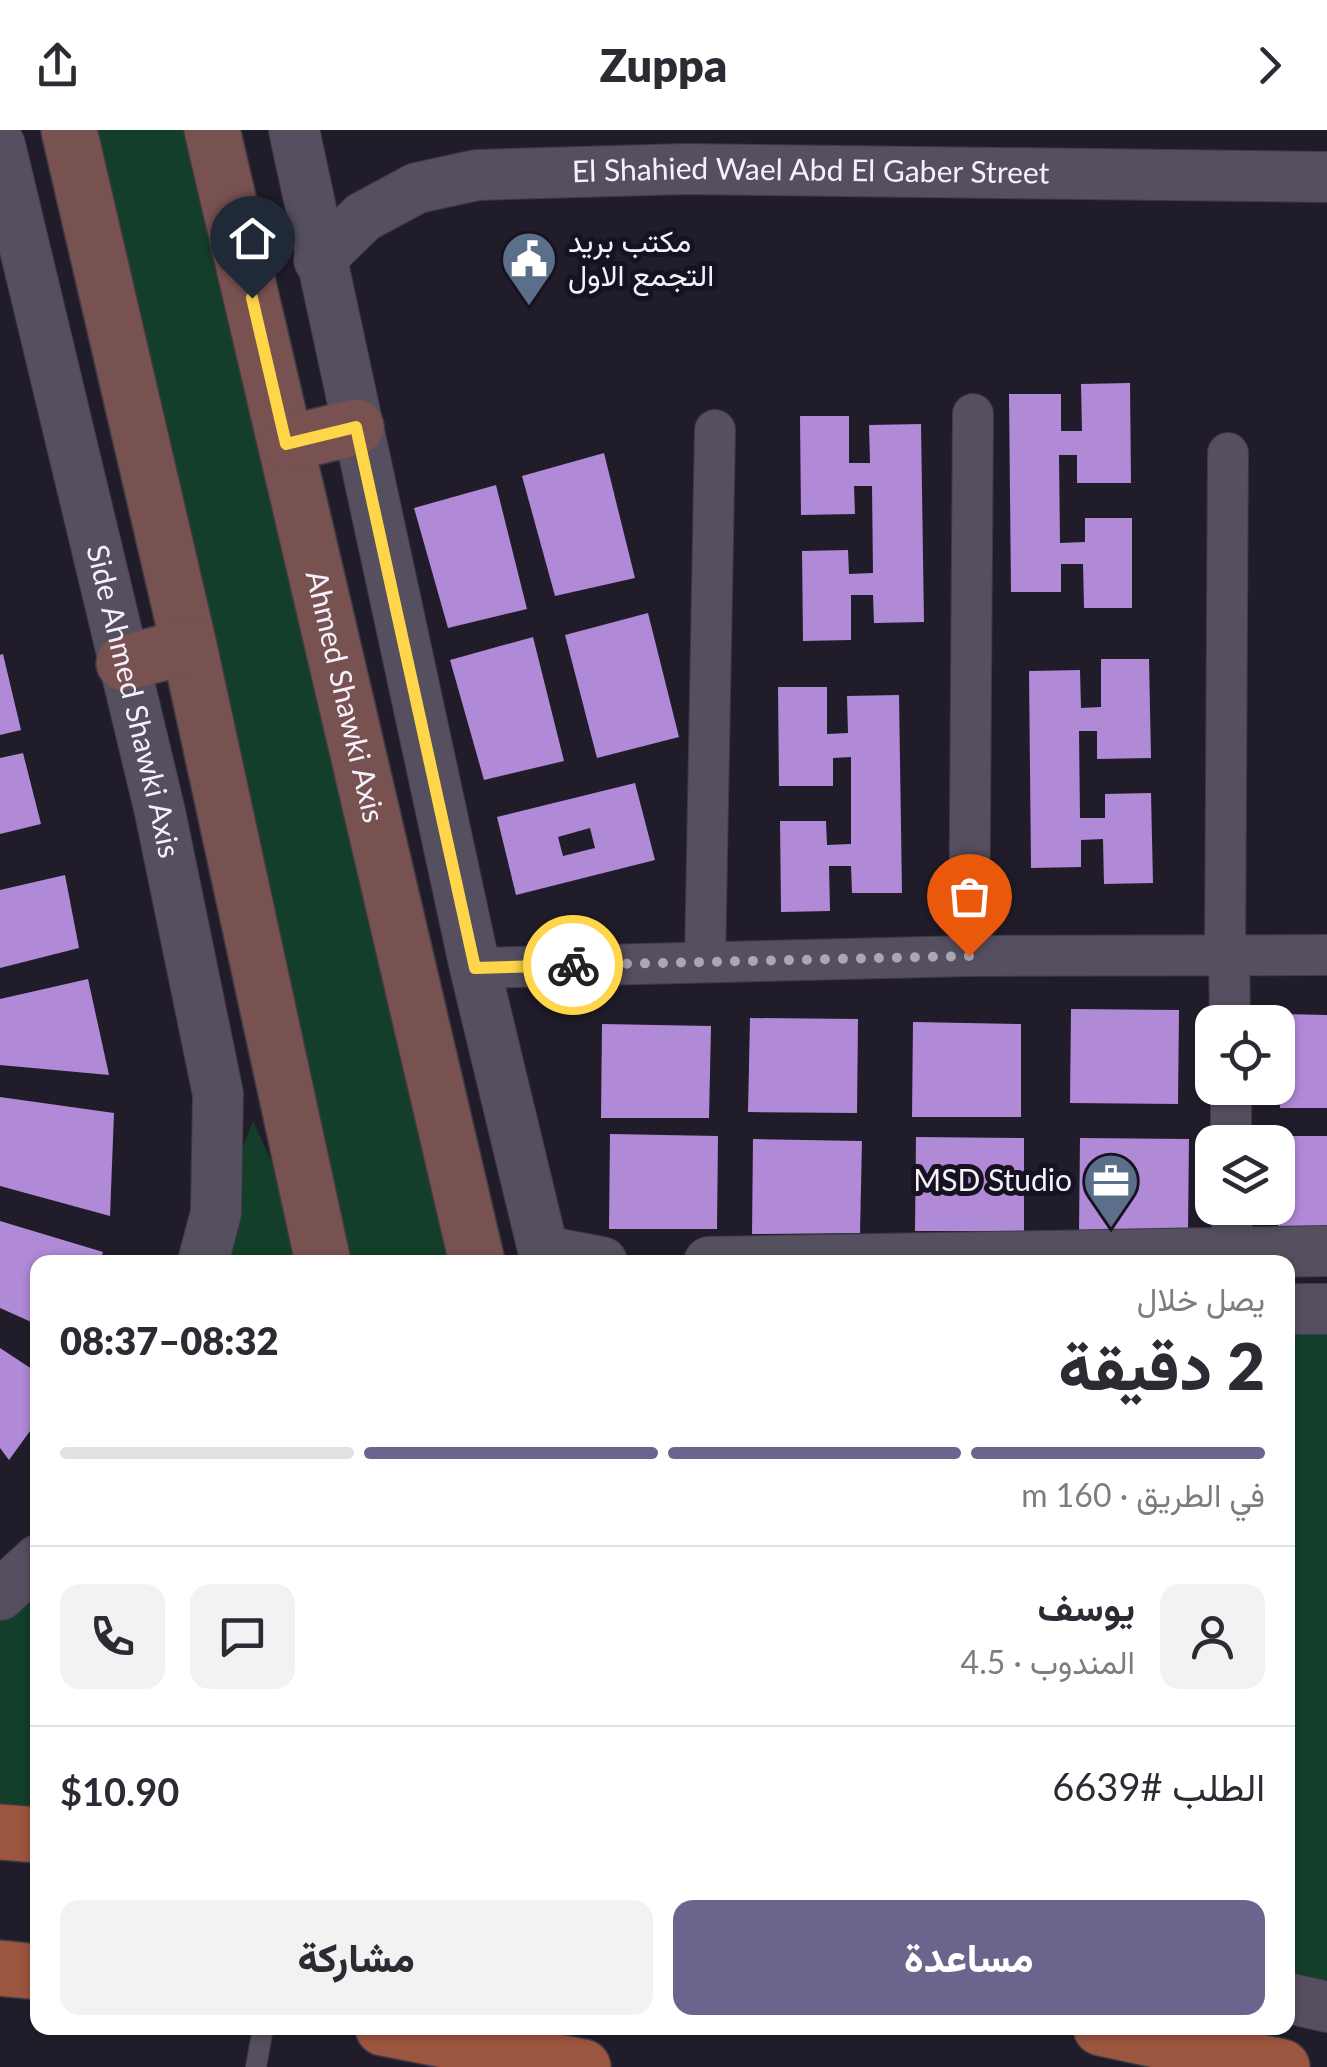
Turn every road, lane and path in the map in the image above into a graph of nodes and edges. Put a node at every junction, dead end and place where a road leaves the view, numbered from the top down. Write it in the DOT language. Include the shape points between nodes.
graph roads {
  1 [pos="69,130"];
  2 [pos="212,130"];
  3 [pos="294,130"];
  4 [pos="686,150"];
  5 [pos="2,161"];
  6 [pos="1327,177"];
  7 [pos="10,226"];
  8 [pos="319,260"];
  9 [pos="973,414"];
  10 [pos="356,427"];
  11 [pos="714,430"];
  12 [pos="286,444"];
  13 [pos="1228,453"];
  14 [pos="189,646"];
  15 [pos="124,662"];
  16 [pos="1227,954"];
  17 [pos="1327,954"];
  18 [pos="969,956"];
  19 [pos="705,962"];
  20 [pos="475,968"];
  21 [pos="1229,1005"];
  22 [pos="1232,1229"];
  23 [pos="1327,1251"];
  24 [pos="205,1255"];
  25 [pos="321,1255"];
  26 [pos="475,1255"];
  27 [pos="545,1255"];
  28 [pos="820,1255"];
  29 [pos="30,1567"];
  30 [pos="0,1595"];
  31 [pos="0,1968"];
  32 [pos="30,1971"];
  33 [pos="1295,2000"];
  34 [pos="1327,2008"];
  35 [pos="262,2035"];
  36 [pos="419,2035"];
  37 [pos="1133,2035"];
  38 [pos="256,2067"];
  39 [pos="582,2067"];
  40 [pos="1282,2067"];
  1 -- 14 [label="main road"];
  2 -- 12 [label="main road, Ahmed Shawki Axis"];
  3 -- 8 [label="street"];
  4 -- 6 [label="street, El Shahied Wael Abd El Gaber Street"];
  4 -- 8 [label="street, El Shahied Wael Abd El Gaber Street" via="417,188 363,217"];
  5 -- 7 [label="street, Side Ahmed Shawki Axis"];
  7 -- 15 [label="street, Side Ahmed Shawki Axis"];
  8 -- 10 [label="street"];
  9 -- 18 [label="street"];
  10 -- 12 [label="main road"];
  10 -- 20 [label="street"];
  11 -- 19 [label="street"];
  12 -- 26 [label="main road, Ahmed Shawki Axis"];
  13 -- 16 [label="street"];
  14 -- 15 [label="main road"];
  14 -- 25 [label="main road"];
  15 -- 24 [label="street, Side Ahmed Shawki Axis" via="218,1094 216,1213"];
  16 -- 17 [label="street"];
  16 -- 18 [label="street"];
  16 -- 21 [label="street"];
  18 -- 19 [label="street"];
  19 -- 20 [label="street"];
  20 -- 27 [label="street"];
  22 -- 23 [label="street"];
  22 -- 28 [label="street"];
  29 -- 30 [label="street"];
  31 -- 32 [label="main road"];
  33 -- 34 [label="street"];
  35 -- 38 [label="lane"];
  36 -- 39 [label="main road"];
  37 -- 40 [label="main road"];
}
